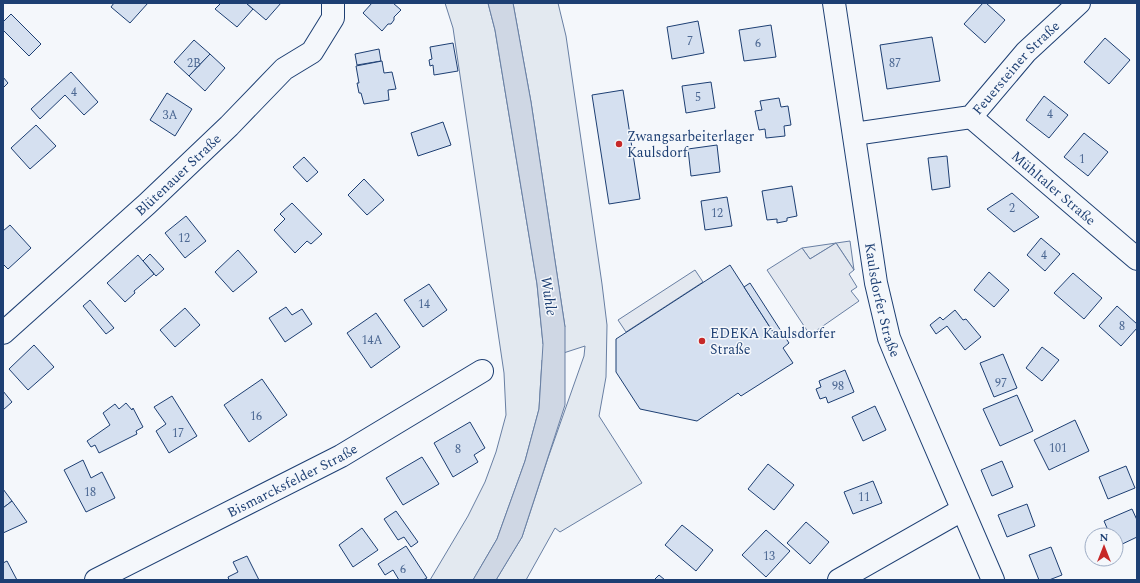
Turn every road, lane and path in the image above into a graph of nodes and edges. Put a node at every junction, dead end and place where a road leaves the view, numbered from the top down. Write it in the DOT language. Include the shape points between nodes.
graph roads {
  1 [pos="834,3"];
  2 [pos="1079,3"];
  3 [pos="333,4"];
  4 [pos="971,117"];
  5 [pos="854,134"];
  6 [pos="1137,260"];
  7 [pos="3,333"];
  8 [pos="482,371"];
  9 [pos="962,510"];
  10 [pos="96,580"];
  11 [pos="839,580"];
  12 [pos="993,580"];
  1 -- 5 [label="street, Kaulsdorfer Straße"];
  2 -- 4 [label="street, Feuersteiner Straße" via="1026,52"];
  3 -- 7 [label="street, Blütenauer Straße" via="333,18 312,52 284,69 229,126 152,199"];
  4 -- 5 [label="street, Feuersteiner Straße"];
  4 -- 6 [label="street, Mühltaler Straße"];
  5 -- 9 [label="street, Kaulsdorfer Straße" via="876,283 890,338"];
  8 -- 10 [label="street, Bismarcksfelder Straße" via="341,456"];
  9 -- 11 [label="street"];
  9 -- 12 [label="street, Kaulsdorfer Straße"];
}
